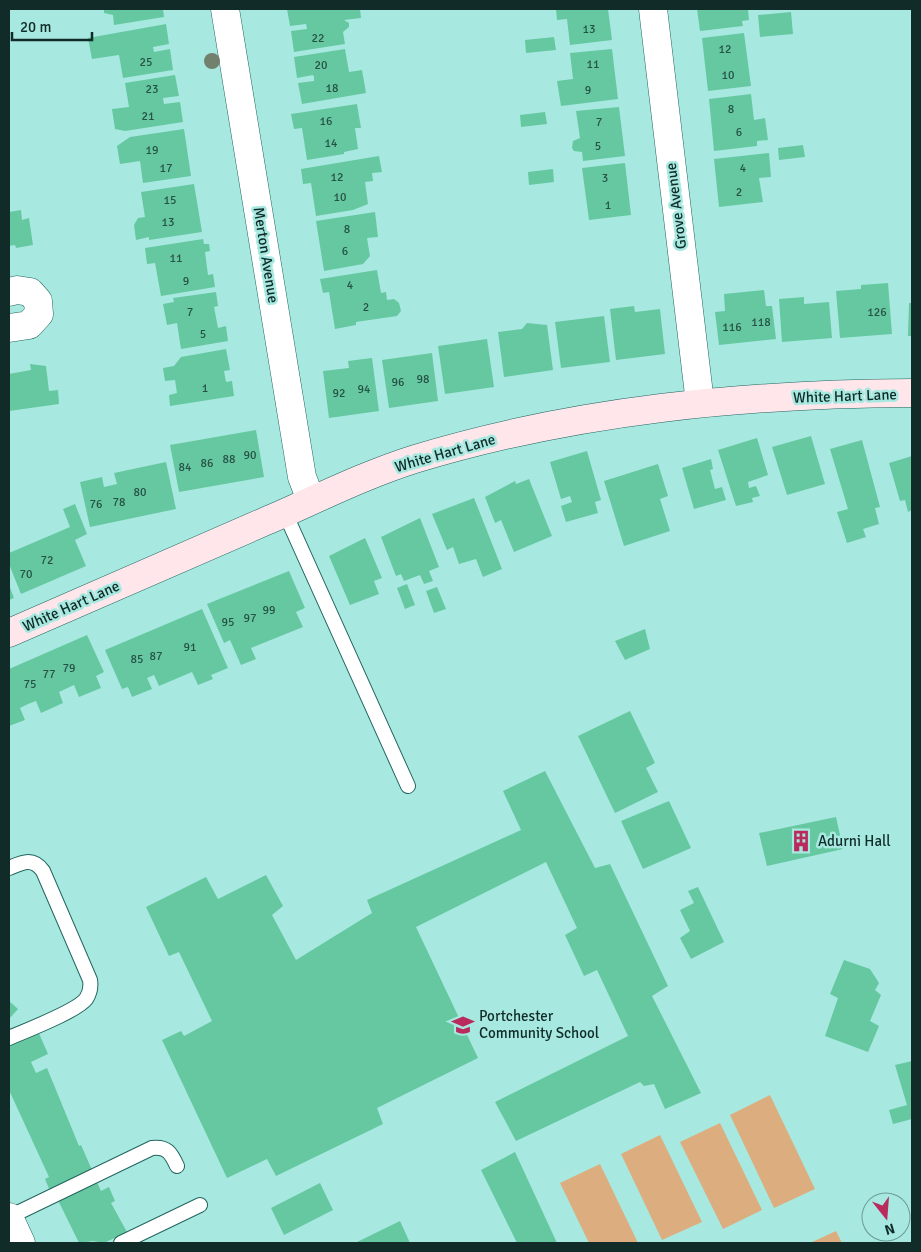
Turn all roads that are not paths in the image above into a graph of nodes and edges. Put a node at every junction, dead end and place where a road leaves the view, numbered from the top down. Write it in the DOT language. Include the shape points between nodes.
graph roads {
  1 [pos="225,9"];
  2 [pos="653,9"];
  3 [pos="9,292"];
  4 [pos="9,328"];
  5 [pos="912,393"];
  6 [pos="700,403"];
  7 [pos="311,500"];
  8 [pos="285,513"];
  9 [pos="9,633"];
  10 [pos="408,786"];
  11 [pos="9,868"];
  12 [pos="9,1038"];
  13 [pos="177,1166"];
  14 [pos="200,1205"];
  15 [pos="9,1217"];
  16 [pos="21,1243"];
  17 [pos="121,1243"];
  1 -- 7 [label="street, Merton Avenue" via="302,477"];
  2 -- 6 [label="street, Grove Avenue"];
  3 -- 4 [label="street" via="30,292 38,301 39,314 29,325"];
  5 -- 6 [label="street, White Hart Lane"];
  6 -- 7 [label="street, White Hart Lane" via="607,414 515,433 413,460"];
  7 -- 8 [label="street, White Hart Lane"];
  8 -- 9 [label="street, White Hart Lane"];
  8 -- 10 [label="lane"];
  11 -- 12 [label="lane" via="28,860 38,864 43,871 91,988 86,999 75,1008"];
  13 -- 15 [label="lane" via="170,1152 161,1146 152,1148"];
  14 -- 17 [label="lane"];
  15 -- 16 [label="street"];
}
